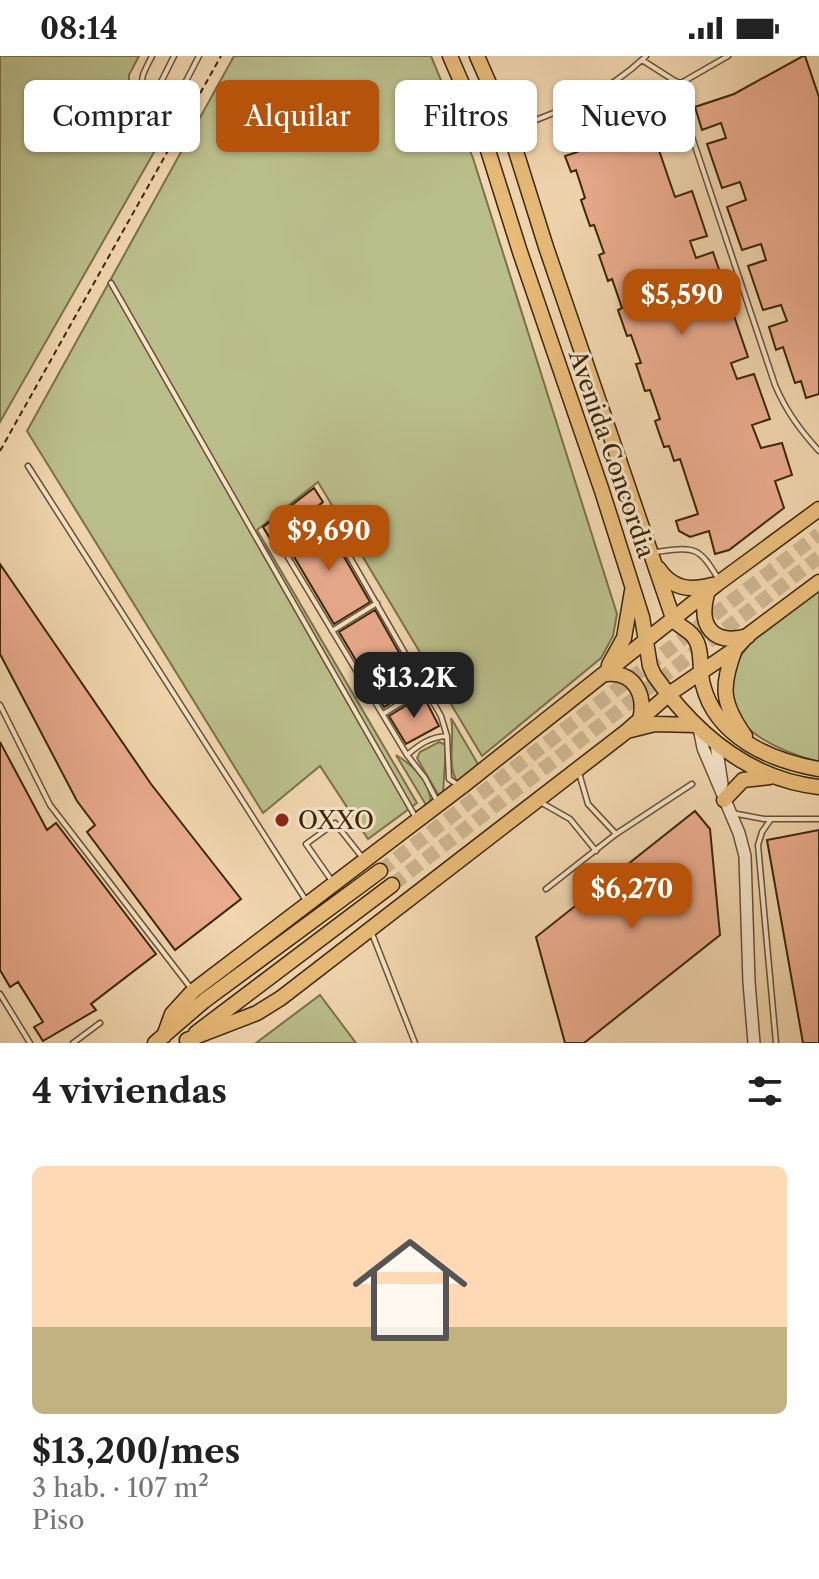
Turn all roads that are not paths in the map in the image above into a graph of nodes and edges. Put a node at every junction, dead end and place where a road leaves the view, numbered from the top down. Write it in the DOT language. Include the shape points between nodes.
graph roads {
  1 [pos="152,56"];
  2 [pos="174,56"];
  3 [pos="199,56"];
  4 [pos="450,56"];
  5 [pos="477,56"];
  6 [pos="728,56"];
  7 [pos="644,58"];
  8 [pos="142,80"];
  9 [pos="162,80"];
  10 [pos="187,80"];
  11 [pos="488,80"];
  12 [pos="537,118"];
  13 [pos="695,146"];
  14 [pos="517,152"];
  15 [pos="111,283"];
  16 [pos="819,451"];
  17 [pos="28,466"];
  18 [pos="819,509"];
  19 [pos="650,556"];
  20 [pos="819,582"];
  21 [pos="633,586"];
  22 [pos="715,587"];
  23 [pos="377,603"];
  24 [pos="674,621"];
  25 [pos="332,631"];
  26 [pos="748,635"];
  27 [pos="646,642"];
  28 [pos="735,649"];
  29 [pos="701,672"];
  30 [pos="603,676"];
  31 [pos="425,688"];
  32 [pos="669,694"];
  33 [pos="0,705"];
  34 [pos="382,714"];
  35 [pos="640,720"];
  36 [pos="698,727"];
  37 [pos="627,731"];
  38 [pos="447,736"];
  39 [pos="716,744"];
  40 [pos="752,746"];
  41 [pos="407,755"];
  42 [pos="578,769"];
  43 [pos="819,769"];
  44 [pos="775,777"];
  45 [pos="692,784"];
  46 [pos="464,785"];
  47 [pos="819,787"];
  48 [pos="537,800"];
  49 [pos="725,803"];
  50 [pos="437,805"];
  51 [pos="771,819"];
  52 [pos="819,819"];
  53 [pos="417,820"];
  54 [pos="616,834"];
  55 [pos="596,851"];
  56 [pos="364,860"];
  57 [pos="380,871"];
  58 [pos="333,883"];
  59 [pos="392,885"];
  60 [pos="546,889"];
  61 [pos="308,903"];
  62 [pos="370,929"];
  63 [pos="193,991"];
  64 [pos="0,994"];
  65 [pos="100,1023"];
  66 [pos="159,1039"];
  67 [pos="185,1041"];
  68 [pos="28,1042"];
  69 [pos="73,1043"];
  70 [pos="415,1043"];
  71 [pos="754,1043"];
  72 [pos="776,1043"];
  1 -- 8 [label="lane"];
  2 -- 9 [label="lane"];
  3 -- 10 [label="lane"];
  4 -- 21 [label="main road, Avenida Concordia" via="480,125"];
  5 -- 11 [label="main road, Avenida Concordia"];
  6 -- 7 [label="lane" via="681,83"];
  7 -- 12 [label="lane" via="614,83"];
  13 -- 16 [label="lane" via="775,385 798,427"];
  14 -- 19 [label="main road, Avenida Concordia"];
  15 -- 53 [label="lane"];
  17 -- 61 [label="lane"];
  18 -- 22 [label="main road"];
  19 -- 22 [label="main road" via="677,586"];
  19 -- 22 [label="lane" via="684,548 697,551 705,557"];
  19 -- 24 [label="main road, Avenida Concordia"];
  20 -- 26 [label="main road"];
  21 -- 27 [label="main road, Avenida Concordia"];
  21 -- 30 [label="main road" via="624,638"];
  22 -- 24 [label="main road"];
  22 -- 26 [label="main road" via="704,617 711,631 729,639"];
  23 -- 25 [label="lane"];
  23 -- 25 [label="lane" via="325,514 319,513 280,544"];
  23 -- 31 [label="lane"];
  24 -- 27 [label="main road"];
  24 -- 29 [label="main road, Avenida Concordia" via="695,638"];
  25 -- 34 [label="lane"];
  26 -- 28 [label="main road"];
  27 -- 30 [label="main road"];
  27 -- 32 [label="main road, Avenida Concordia" via="650,666"];
  28 -- 29 [label="main road"];
  28 -- 40 [label="main road" via="726,702"];
  29 -- 32 [label="main road"];
  29 -- 40 [label="main road, Avenida Concordia" via="706,696 721,722"];
  30 -- 35 [label="main road" via="625,676 639,689"];
  30 -- 46 [label="main road"];
  31 -- 34 [label="lane"];
  31 -- 38 [label="lane"];
  32 -- 35 [label="main road"];
  32 -- 36 [label="main road, Avenida Concordia"];
  33 -- 63 [label="lane" via="50,805"];
  34 -- 41 [label="lane"];
  35 -- 37 [label="main road"];
  36 -- 37 [label="main road" via="655,724"];
  36 -- 39 [label="main road, Avenida Concordia"];
  36 -- 49 [label="street"];
  37 -- 42 [label="main road"];
  38 -- 41 [label="lane" via="430,739"];
  38 -- 46 [label="lane" via="450,781"];
  39 -- 44 [label="main road, Avenida Concordia"];
  39 -- 49 [label="street"];
  40 -- 43 [label="main road, Avenida Concordia"];
  41 -- 50 [label="lane"];
  42 -- 48 [label="main road"];
  42 -- 54 [label="lane" via="588,804"];
  44 -- 47 [label="main road, Avenida Concordia"];
  44 -- 49 [label="main road" via="743,780"];
  45 -- 54 [label="lane"];
  46 -- 50 [label="main road"];
  48 -- 55 [label="lane" via="570,819"];
  48 -- 62 [label="main road"];
  49 -- 51 [label="lane"];
  49 -- 71 [label="street" via="746,863"];
  50 -- 53 [label="main road"];
  51 -- 52 [label="lane"];
  51 -- 72 [label="lane" via="758,845"];
  53 -- 56 [label="main road"];
  54 -- 55 [label="lane"];
  55 -- 60 [label="lane"];
  56 -- 58 [label="main road"];
  56 -- 58 [label="lane" via="335,823 306,844"];
  57 -- 66 [label="main road"];
  58 -- 61 [label="main road"];
  59 -- 67 [label="main road"];
  61 -- 63 [label="main road"];
  62 -- 67 [label="main road" via="268,1007"];
  62 -- 70 [label="lane"];
  63 -- 66 [label="main road"];
  64 -- 68 [label="lane"];
  65 -- 69 [label="lane"];
}
